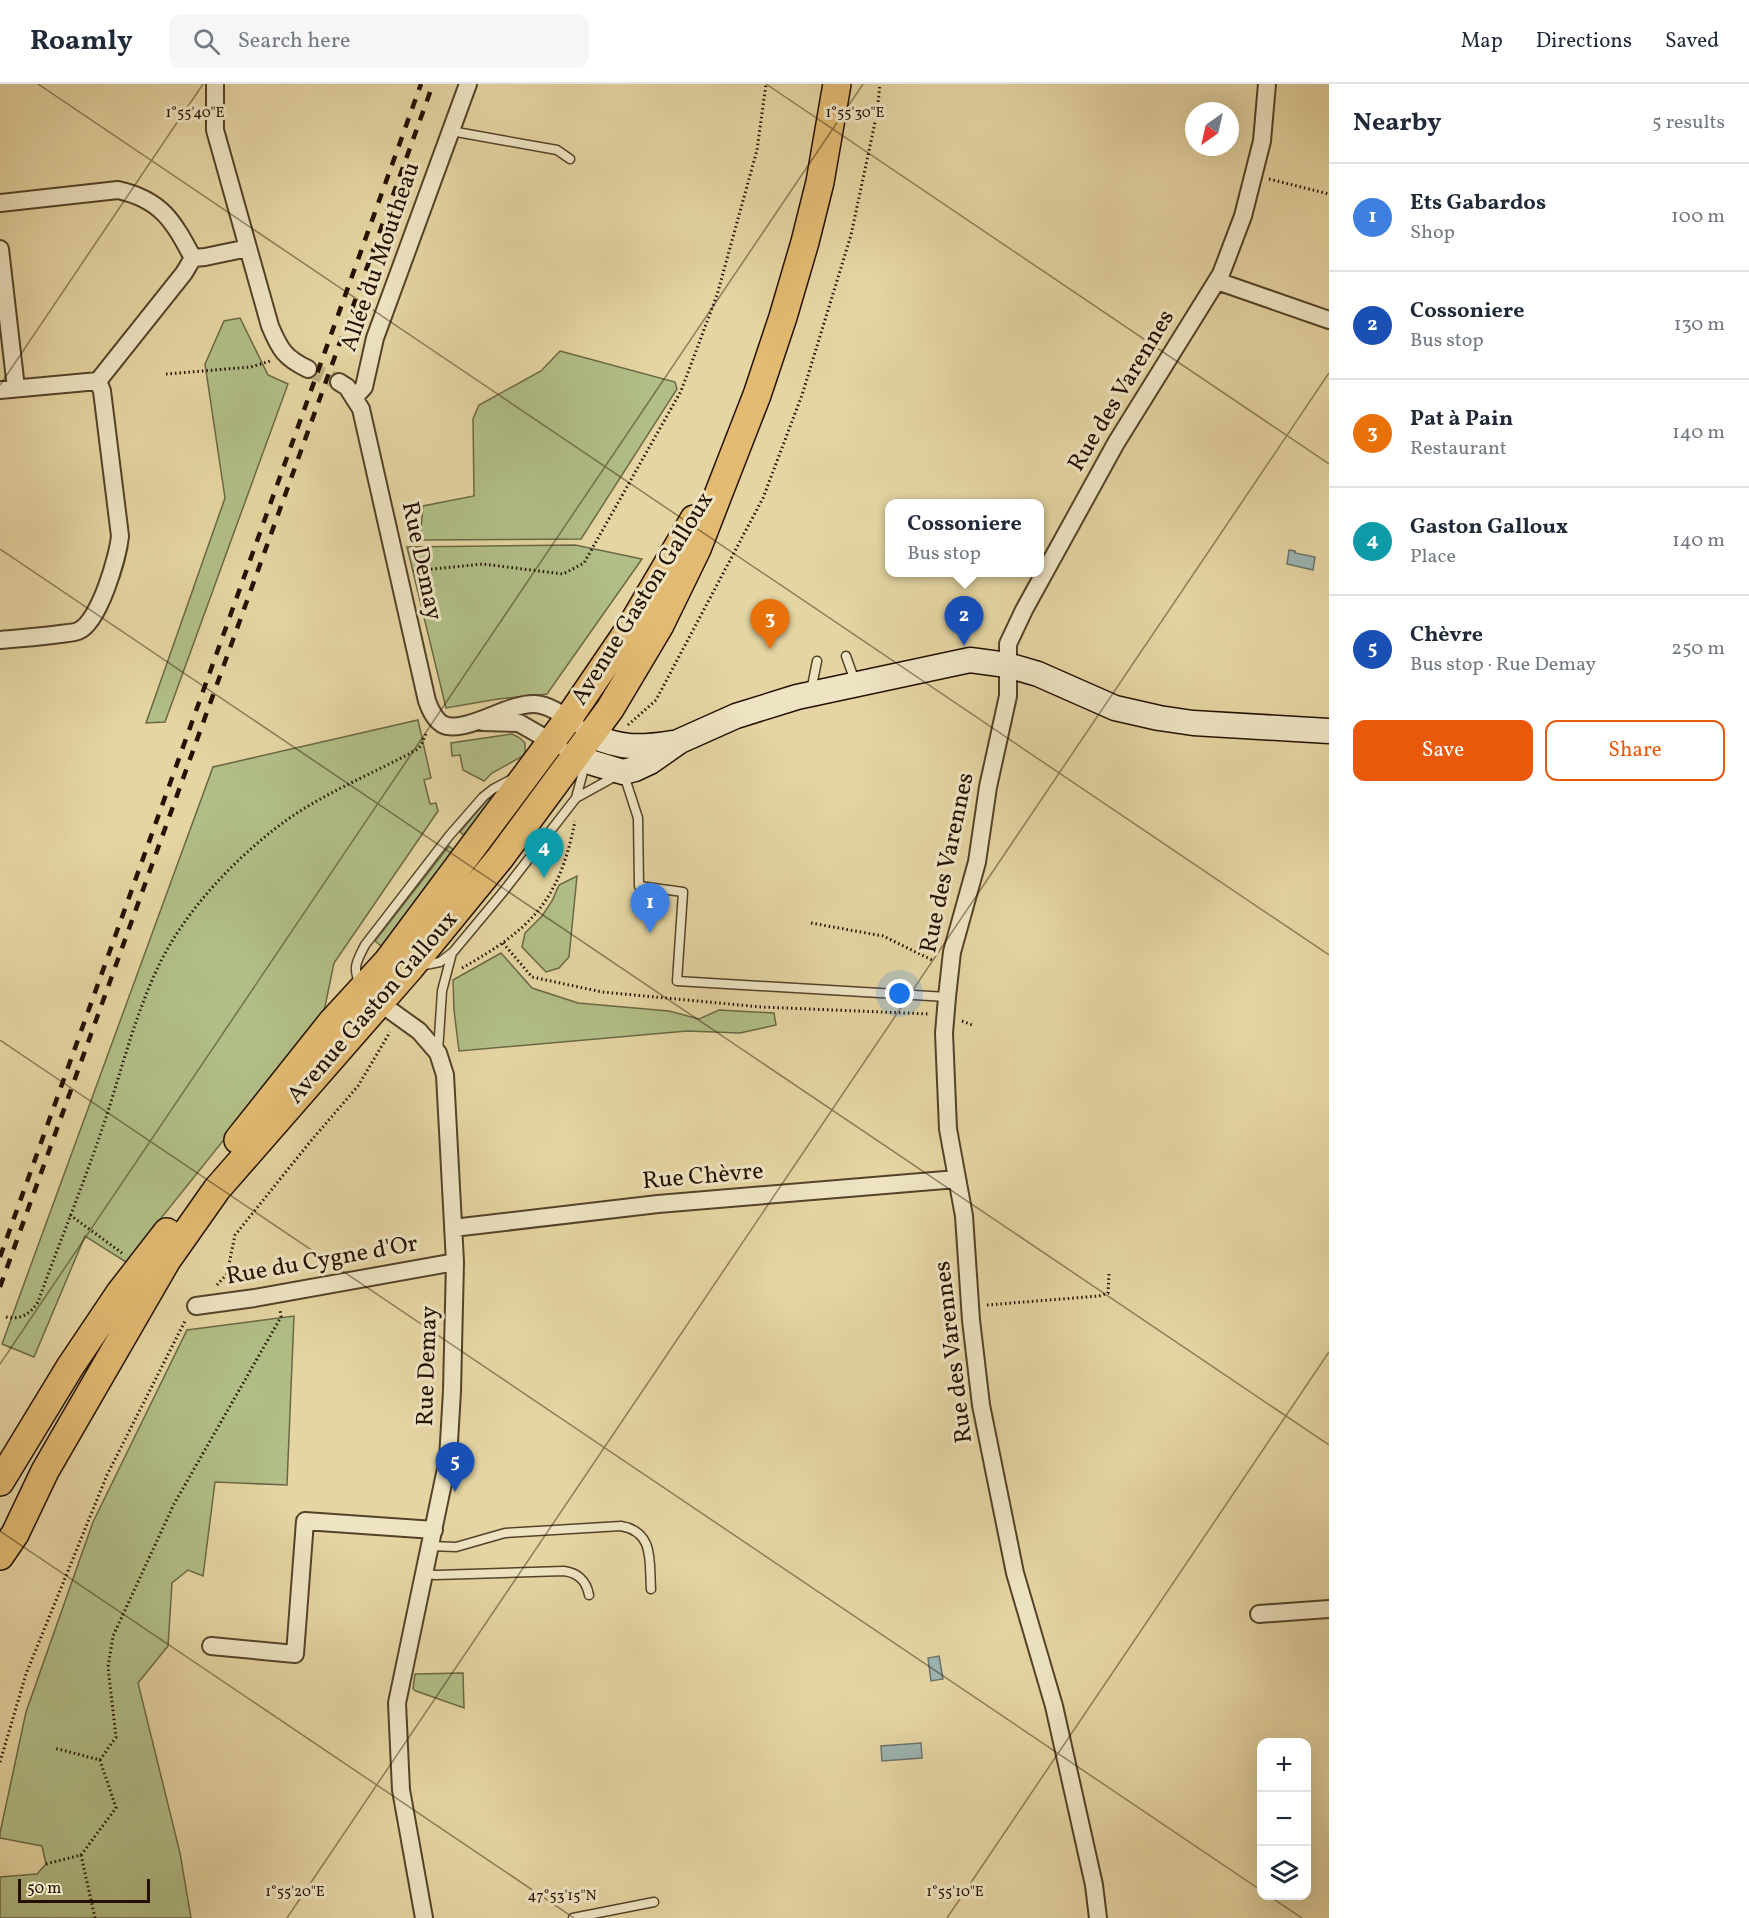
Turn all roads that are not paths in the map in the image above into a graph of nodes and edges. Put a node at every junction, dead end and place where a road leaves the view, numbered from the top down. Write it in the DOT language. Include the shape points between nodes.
graph roads {
  1 [pos="215,84"];
  2 [pos="468,84"];
  3 [pos="837,84"];
  4 [pos="1267,84"];
  5 [pos="451,131"];
  6 [pos="570,159"];
  7 [pos="0,203"];
  8 [pos="248,248"];
  9 [pos="0,249"];
  10 [pos="193,258"];
  11 [pos="1217,281"];
  12 [pos="1329,320"];
  13 [pos="308,369"];
  14 [pos="98,381"];
  15 [pos="339,381"];
  16 [pos="8,389"];
  17 [pos="355,397"];
  18 [pos="733,454"];
  19 [pos="1044,573"];
  20 [pos="1042,577"];
  21 [pos="0,640"];
  22 [pos="846,657"];
  23 [pos="817,661"];
  24 [pos="1007,664"];
  25 [pos="856,684"];
  26 [pos="810,694"];
  27 [pos="568,718"];
  28 [pos="473,722"];
  29 [pos="1329,731"];
  30 [pos="551,741"];
  31 [pos="680,741"];
  32 [pos="585,750"];
  33 [pos="623,772"];
  34 [pos="576,798"];
  35 [pos="453,952"];
  36 [pos="410,968"];
  37 [pos="371,996"];
  38 [pos="946,997"];
  39 [pos="438,1053"];
  40 [pos="957,1179"];
  41 [pos="173,1224"];
  42 [pos="453,1228"];
  43 [pos="455,1262"];
  44 [pos="196,1306"];
  45 [pos="0,1482"];
  46 [pos="0,1535"];
  47 [pos="433,1538"];
  48 [pos="0,1556"];
  49 [pos="424,1574"];
  50 [pos="651,1589"];
  51 [pos="588,1595"];
  52 [pos="1329,1609"];
  53 [pos="1259,1614"];
  54 [pos="211,1646"];
  55 [pos="654,1902"];
  56 [pos="424,1918"];
  57 [pos="573,1918"];
  58 [pos="1098,1918"];
  1 -- 8 [label="street" via="215,130"];
  2 -- 5 [label="street, Allée du Moutheau"];
  3 -- 18 [label="main road, Avenue Gaston Galloux" via="820,182 802,253"];
  4 -- 11 [label="street, Rue des Varennes" via="1262,141 1243,216"];
  5 -- 6 [label="lane" via="558,150"];
  5 -- 17 [label="street, Allée du Moutheau" via="375,338 364,387"];
  7 -- 10 [label="street" via="118,190 136,194 159,208 176,227"];
  8 -- 10 [label="street"];
  8 -- 13 [label="street" via="278,346 288,358"];
  9 -- 16 [label="street"];
  10 -- 14 [label="street"];
  11 -- 12 [label="street"];
  11 -- 19 [label="street, Rue des Varennes" via="1116,443"];
  14 -- 16 [label="street"];
  14 -- 21 [label="street" via="120,536 119,551 97,612 79,631"];
  15 -- 17 [label="street, Rue Demay"];
  17 -- 28 [label="street, Rue Demay" via="362,409 427,701 443,724 454,727"];
  18 -- 27 [label="main road, Avenue Gaston Galloux" via="630,628"];
  18 -- 32 [label="main road, Avenue Gaston Galloux" via="698,549 664,616"];
  20 -- 24 [label="street, Rue des Varennes" via="1008,645"];
  22 -- 25 [label="lane"];
  23 -- 26 [label="lane"];
  24 -- 25 [label="street" via="970,660"];
  24 -- 29 [label="street" via="1115,708 1159,718"];
  24 -- 38 [label="street, Rue des Varennes" via="1008,696 988,787 978,862 954,941"];
  25 -- 26 [label="street"];
  26 -- 31 [label="street" via="736,716"];
  27 -- 28 [label="street, Rue Demay" via="537,704 521,704"];
  27 -- 30 [label="main road, Avenue Gaston Galloux"];
  27 -- 32 [label="street, Rue Demay"];
  28 -- 30 [label="street, Rue Demay" via="519,723"];
  30 -- 32 [label="street, Rue Demay"];
  30 -- 37 [label="main road, Avenue Gaston Galloux" via="387,962"];
  31 -- 32 [label="street" via="642,747 606,742"];
  31 -- 33 [label="street" via="650,762"];
  32 -- 33 [label="street"];
  32 -- 34 [label="lane"];
  32 -- 36 [label="main road, Avenue Gaston Galloux"];
  33 -- 34 [label="lane"];
  33 -- 38 [label="lane" via="638,818 639,886 683,892 677,981"];
  34 -- 35 [label="lane"];
  35 -- 36 [label="lane" via="440,962"];
  35 -- 39 [label="lane" via="442,991"];
  36 -- 37 [label="main road, Avenue Gaston Galloux"];
  37 -- 39 [label="street, Rue Demay" via="419,1031"];
  37 -- 41 [label="main road, Avenue Gaston Galloux" via="331,1023"];
  37 -- 48 [label="main road, Avenue Gaston Galloux" via="217,1189 167,1260"];
  38 -- 40 [label="street, Rue des Varennes" via="948,1129"];
  39 -- 42 [label="street, Rue Demay" via="445,1075"];
  40 -- 42 [label="street, Rue Chèvre" via="658,1204"];
  40 -- 58 [label="street, Rue des Varennes" via="964,1216 981,1405 1013,1562 1054,1706"];
  41 -- 45 [label="main road" via="76,1358"];
  41 -- 46 [label="main road" via="52,1420"];
  42 -- 43 [label="street, Rue Demay"];
  43 -- 44 [label="street, Rue du Cygne d'Or"];
  43 -- 47 [label="street, Rue Demay" via="448,1459"];
  47 -- 49 [label="street, Rue Demay"];
  47 -- 50 [label="lane" via="456,1547 505,1533 633,1528 647,1543"];
  47 -- 54 [label="street" via="305,1521 295,1654"];
  49 -- 51 [label="lane" via="564,1571 583,1580"];
  49 -- 56 [label="street, Rue Demay" via="397,1703 400,1790"];
  52 -- 53 [label="street"];
  55 -- 57 [label="lane"];
}
